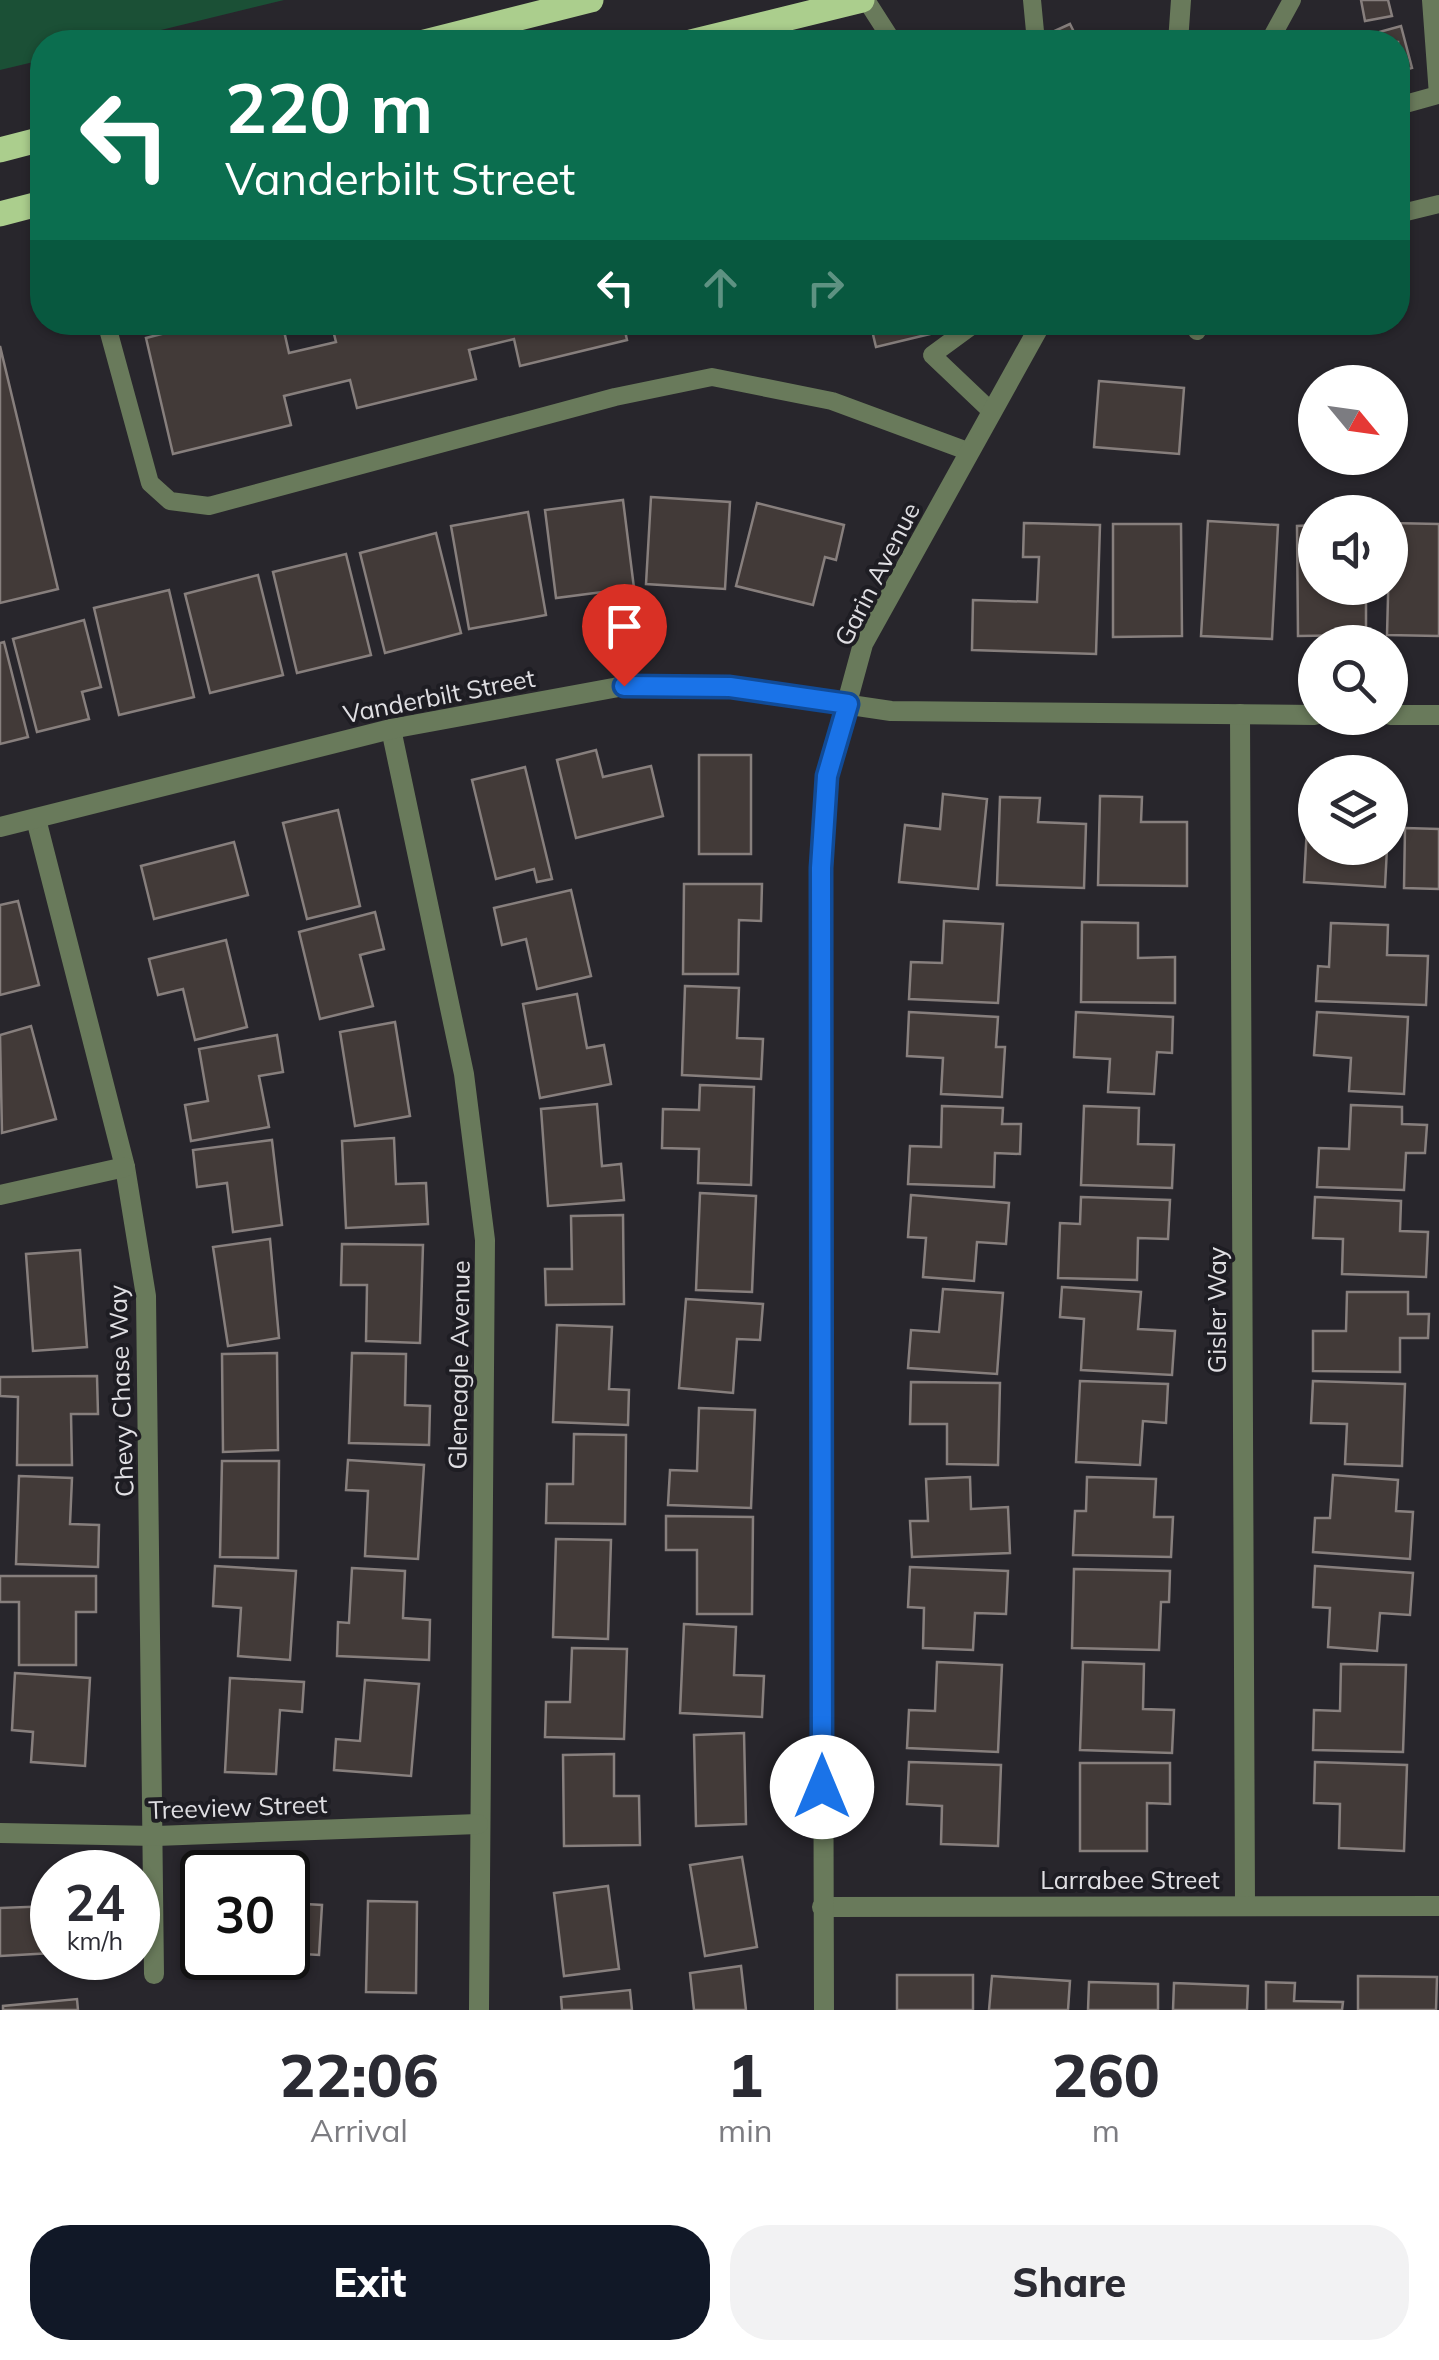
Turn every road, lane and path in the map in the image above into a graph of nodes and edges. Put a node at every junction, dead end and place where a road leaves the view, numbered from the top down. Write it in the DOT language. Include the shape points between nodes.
graph roads {
  1 [pos="591,0"];
  2 [pos="864,0"];
  3 [pos="1032,0"];
  4 [pos="1181,0"];
  5 [pos="1292,0"];
  6 [pos="1430,0"];
  7 [pos="472,30"];
  8 [pos="779,30"];
  9 [pos="885,30"];
  10 [pos="1035,30"];
  11 [pos="1179,30"];
  12 [pos="1276,30"];
  13 [pos="1410,102"];
  14 [pos="30,142"];
  15 [pos="0,150"];
  16 [pos="1439,204"];
  17 [pos="30,207"];
  18 [pos="1410,211"];
  19 [pos="0,214"];
  20 [pos="110,335"];
  21 [pos="959,335"];
  22 [pos="1035,335"];
  23 [pos="992,412"];
  24 [pos="970,452"];
  25 [pos="848,704"];
  26 [pos="1240,714"];
  27 [pos="1298,714"];
  28 [pos="1408,715"];
  29 [pos="1439,715"];
  30 [pos="391,729"];
  31 [pos="36,819"];
  32 [pos="0,827"];
  33 [pos="125,1167"];
  34 [pos="0,1195"];
  35 [pos="478,1824"];
  36 [pos="0,1833"];
  37 [pos="156,1836"];
  38 [pos="156,1850"];
  39 [pos="1245,1905"];
  40 [pos="1439,1906"];
  41 [pos="822,1907"];
  42 [pos="479,2010"];
  43 [pos="824,2010"];
  1 -- 7 [label="main road"];
  2 -- 8 [label="main road"];
  2 -- 9 [label="lane"];
  3 -- 10 [label="lane"];
  4 -- 11 [label="street"];
  5 -- 12 [label="lane"];
  6 -- 13 [label="lane" via="1438,94"];
  14 -- 15 [label="main road"];
  16 -- 18 [label="lane"];
  17 -- 19 [label="main road"];
  20 -- 24 [label="lane" via="150,483 170,500 209,506 615,396 712,378 832,401"];
  21 -- 23 [label="lane" via="932,354"];
  22 -- 23 [label="street, Garin Avenue"];
  23 -- 24 [label="street, Garin Avenue"];
  24 -- 25 [label="street, Garin Avenue" via="864,644"];
  25 -- 26 [label="street, Vanderbilt Street" via="891,711"];
  25 -- 30 [label="street, Vanderbilt Street" via="730,687 624,686"];
  25 -- 41 [label="street, Garin Avenue" via="827,776 821,868"];
  26 -- 27 [label="street, Vanderbilt Street"];
  26 -- 39 [label="street, Gisler Way"];
  28 -- 29 [label="street"];
  30 -- 31 [label="street, Vanderbilt Street"];
  30 -- 35 [label="street, Gleneagle Avenue" via="464,1074 486,1240"];
  31 -- 32 [label="street, Vanderbilt Street"];
  31 -- 33 [label="street, Chevy Chase Way"];
  33 -- 34 [label="street"];
  33 -- 37 [label="street, Chevy Chase Way" via="146,1296"];
  35 -- 37 [label="street, Treeview Street"];
  35 -- 42 [label="street, Gleneagle Avenue"];
  36 -- 37 [label="street, Treeview Street"];
  37 -- 38 [label="street, Chevy Chase Way"];
  39 -- 40 [label="street, Larrabee Street"];
  39 -- 41 [label="street, Larrabee Street"];
  41 -- 43 [label="street, Garin Avenue"];
}
